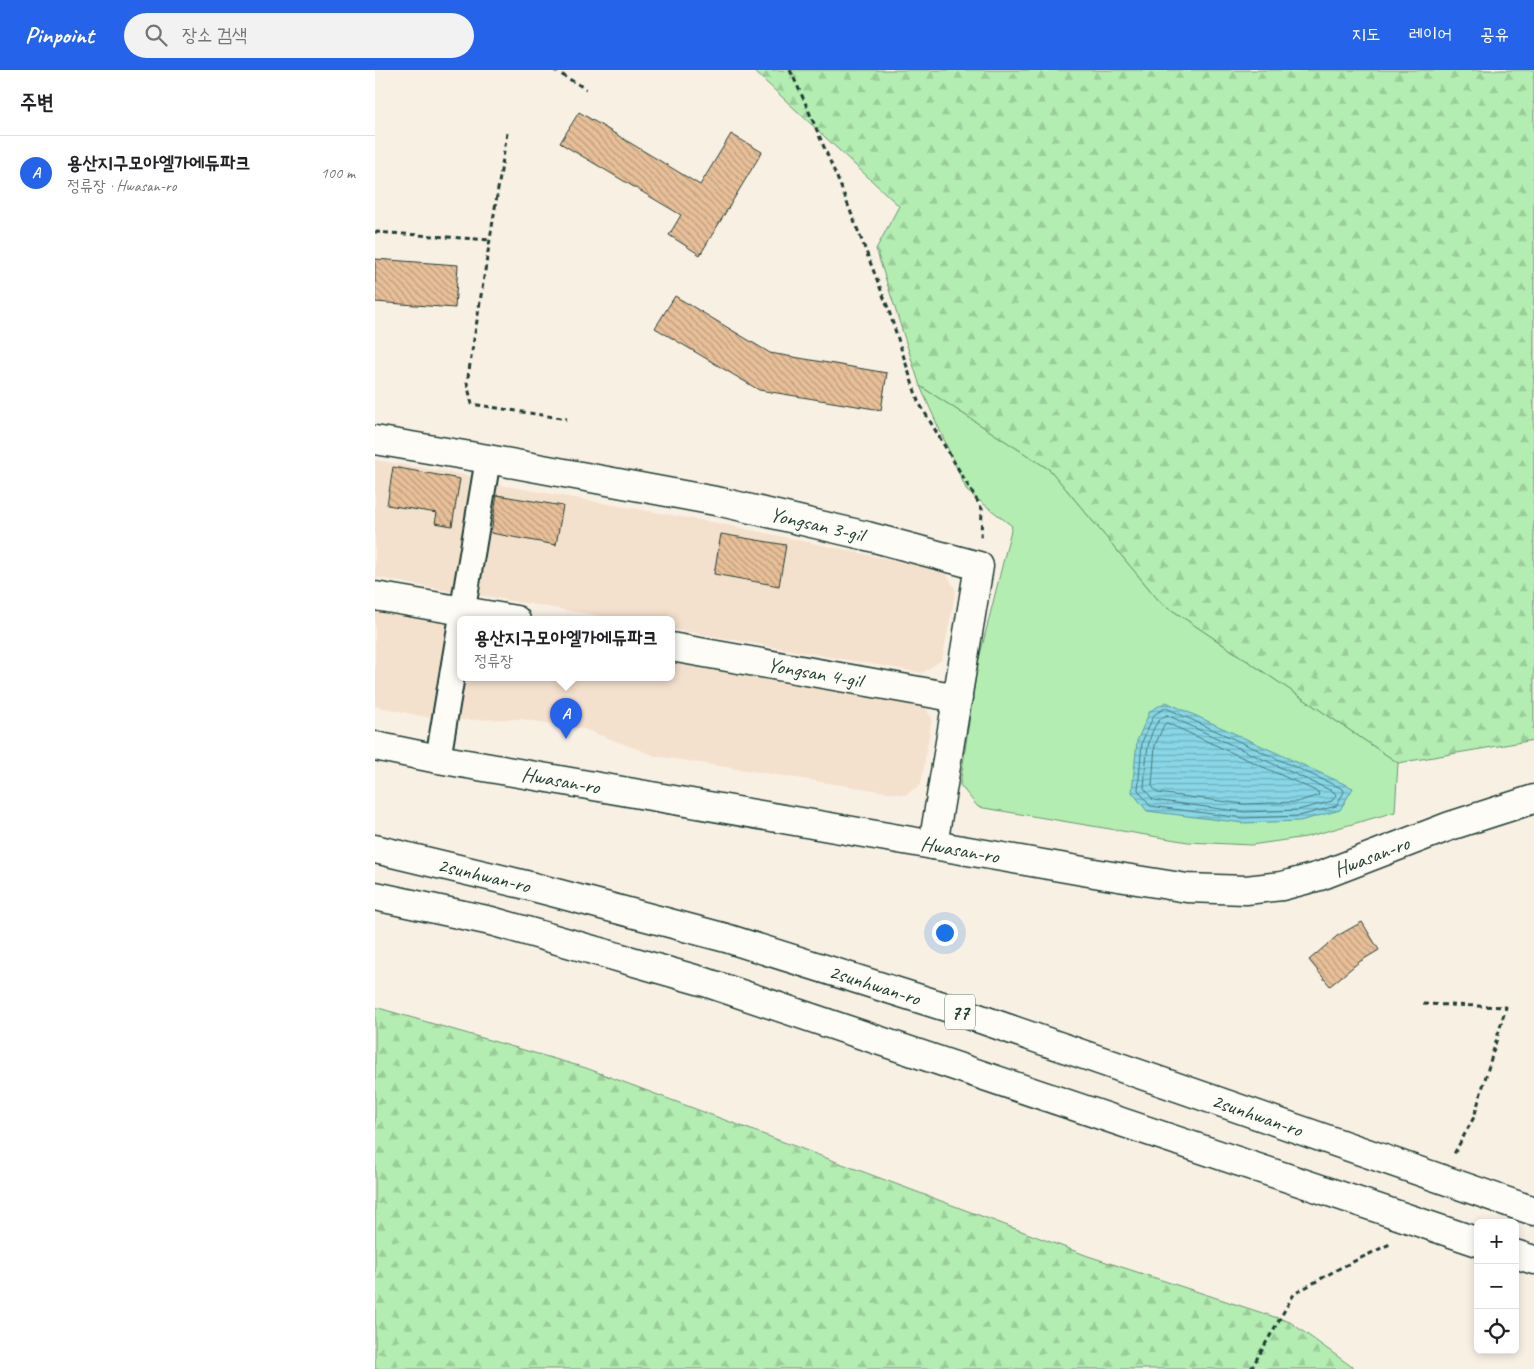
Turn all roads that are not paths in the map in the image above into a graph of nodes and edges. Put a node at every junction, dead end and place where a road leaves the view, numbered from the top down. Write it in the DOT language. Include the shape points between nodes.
graph roads {
  1 [pos="375,440"];
  2 [pos="488,458"];
  3 [pos="375,596"];
  4 [pos="462,616"];
  5 [pos="457,617"];
  6 [pos="457,646"];
  7 [pos="675,648"];
  8 [pos="958,698"];
  9 [pos="375,746"];
  10 [pos="437,760"];
  11 [pos="1534,799"];
  12 [pos="933,845"];
  13 [pos="375,850"];
  14 [pos="375,896"];
  15 [pos="1534,1211"];
  16 [pos="1474,1241"];
  17 [pos="1519,1255"];
  18 [pos="1534,1260"];
  1 -- 2 [label="main road, Yongsan 3-gil"];
  2 -- 4 [label="street"];
  2 -- 8 [label="main road, Yongsan 3-gil" via="721,502 979,566"];
  3 -- 5 [label="main road"];
  6 -- 10 [label="street"];
  7 -- 8 [label="main road, Yongsan 4-gil"];
  8 -- 12 [label="main road"];
  9 -- 10 [label="main road, Hwasan-ro"];
  10 -- 12 [label="main road, Hwasan-ro"];
  11 -- 12 [label="main road, Hwasan-ro" via="1450,826 1320,876 1283,886 1246,890 1187,888"];
  13 -- 15 [label="main road, 2sunhwan-ro / 77" via="522,884 725,938 949,1008"];
  14 -- 16 [label="main road, 2sunhwan-ro / 77" via="491,921 705,982"];
  17 -- 18 [label="main road"];
}
